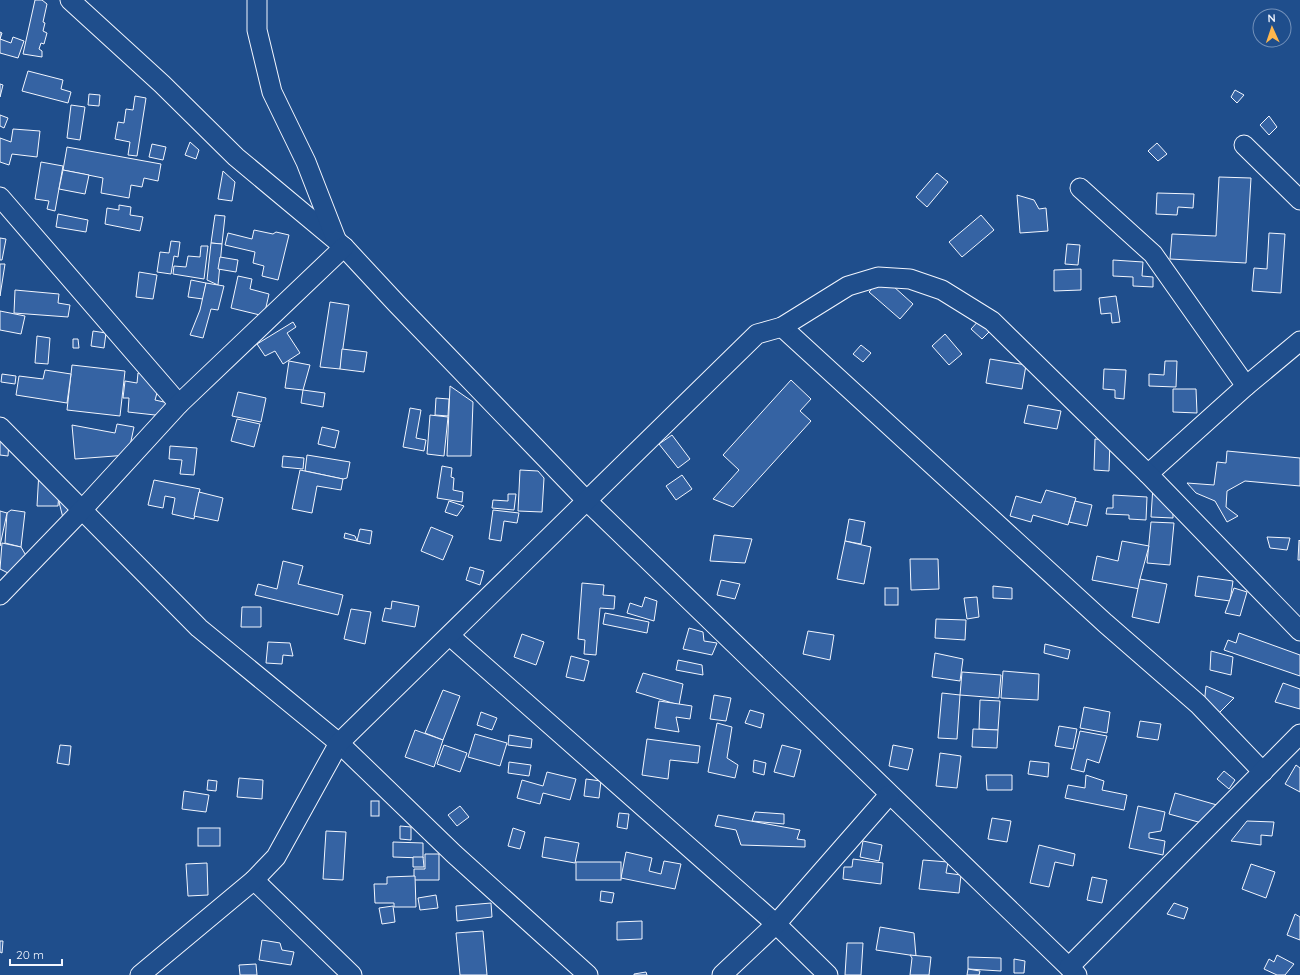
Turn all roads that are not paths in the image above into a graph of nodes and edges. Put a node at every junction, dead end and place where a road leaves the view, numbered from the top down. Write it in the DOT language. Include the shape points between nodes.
graph roads {
  1 [pos="70,0"];
  2 [pos="257,0"];
  3 [pos="1244,145"];
  4 [pos="1080,188"];
  5 [pos="0,197"];
  6 [pos="1300,200"];
  7 [pos="340,244"];
  8 [pos="782,327"];
  9 [pos="1300,341"];
  10 [pos="1246,386"];
  11 [pos="179,404"];
  12 [pos="0,427"];
  13 [pos="1148,474"];
  14 [pos="586,500"];
  15 [pos="81,511"];
  16 [pos="0,595"];
  17 [pos="1300,631"];
  18 [pos="450,636"];
  19 [pos="1300,734"];
  20 [pos="339,743"];
  21 [pos="1263,772"];
  22 [pos="889,795"];
  23 [pos="254,880"];
  24 [pos="776,924"];
  25 [pos="1073,971"];
  26 [pos="140,975"];
  27 [pos="352,975"];
  28 [pos="588,975"];
  29 [pos="722,975"];
  30 [pos="828,975"];
  1 -- 7 [label="street" via="162,84 236,157"];
  2 -- 7 [label="street" via="257,30 272,92 306,162"];
  3 -- 6 [label="street"];
  4 -- 10 [label="street" via="1153,254"];
  5 -- 11 [label="street"];
  7 -- 11 [label="street"];
  7 -- 14 [label="street"];
  8 -- 13 [label="street" via="848,286 878,277 910,279 942,290 992,321"];
  8 -- 14 [label="street" via="757,334"];
  8 -- 21 [label="street" via="1105,623 1198,704"];
  9 -- 10 [label="street"];
  10 -- 13 [label="street"];
  11 -- 15 [label="street"];
  12 -- 15 [label="street"];
  13 -- 17 [label="street"];
  14 -- 18 [label="street"];
  14 -- 22 [label="street"];
  15 -- 16 [label="street"];
  15 -- 20 [label="street" via="199,628"];
  18 -- 20 [label="street"];
  18 -- 24 [label="street"];
  19 -- 21 [label="street"];
  20 -- 23 [label="street" via="276,857"];
  20 -- 28 [label="street" via="454,854"];
  21 -- 25 [label="street"];
  22 -- 24 [label="street"];
  22 -- 25 [label="street"];
  23 -- 26 [label="street"];
  23 -- 27 [label="street"];
  24 -- 29 [label="street"];
  24 -- 30 [label="street"];
}
